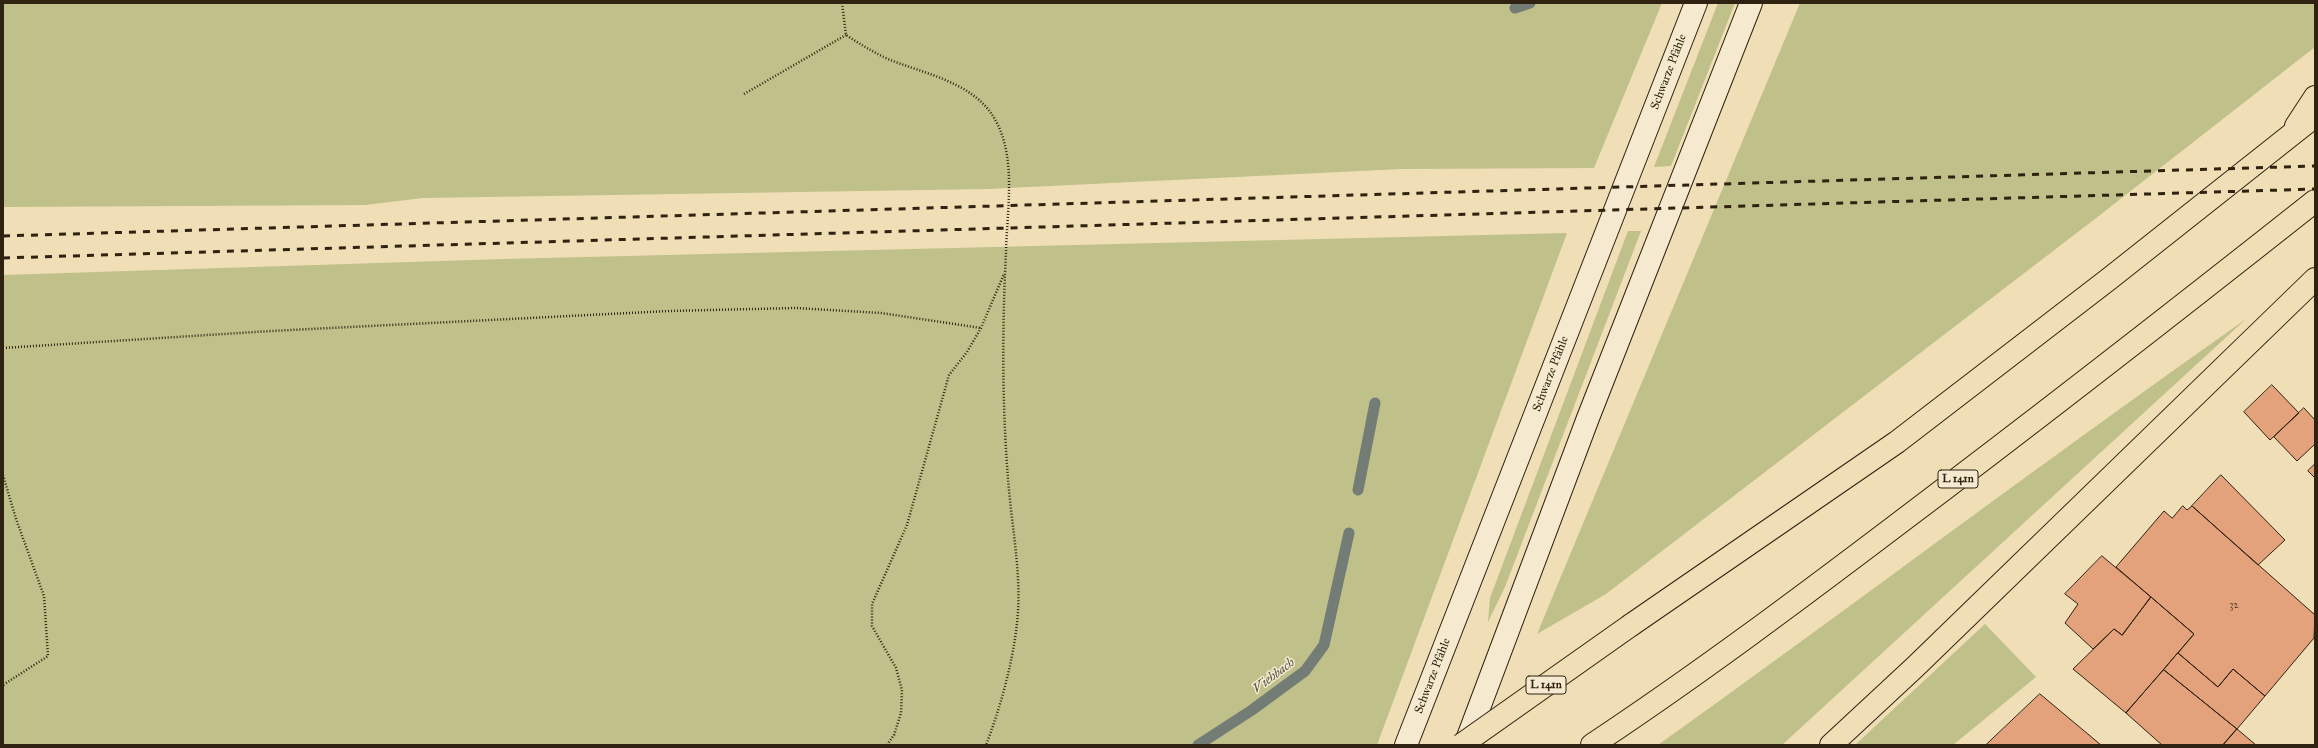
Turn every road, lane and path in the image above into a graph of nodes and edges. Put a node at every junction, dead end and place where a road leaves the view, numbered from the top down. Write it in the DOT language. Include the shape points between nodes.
graph roads {
  1 [pos="842,3"];
  2 [pos="1696,3"];
  3 [pos="1751,3"];
  4 [pos="846,35"];
  5 [pos="744,94"];
  6 [pos="2315,97"];
  7 [pos="2315,116"];
  8 [pos="2288,137"];
  9 [pos="2315,201"];
  10 [pos="1005,272"];
  11 [pos="2315,279"];
  12 [pos="981,328"];
  13 [pos="3,348"];
  14 [pos="3,475"];
  15 [pos="3,685"];
  16 [pos="887,745"];
  17 [pos="986,745"];
  18 [pos="1406,745"];
  19 [pos="1460,745"];
  20 [pos="1465,745"];
  21 [pos="1592,745"];
  22 [pos="1831,745"];
  1 -- 4 [label="path"];
  2 -- 18 [label="main road, Schwarze Pfähle"];
  3 -- 20 [label="main road" via="1580,438"];
  4 -- 5 [label="path"];
  4 -- 10 [label="path" via="874,52 962,89 978,99 990,112 1003,139 1008,159"];
  6 -- 8 [label="highway"];
  7 -- 8 [label="highway, L 141n"];
  8 -- 19 [label="highway, L 141n, bridge" via="1897,442 1631,624"];
  9 -- 21 [label="highway, L 141n" via="2081,385 1847,563 1655,704"];
  10 -- 12 [label="path"];
  10 -- 17 [label="path" via="1006,426 1009,490 1018,570 1017,623 1005,682"];
  11 -- 22 [label="highway" via="1915,667"];
  12 -- 13 [label="path" via="882,313 796,308 684,310"];
  12 -- 16 [label="path" via="967,352 949,374 907,525 872,604 872,626 896,668 902,690 901,714 894,735"];
  14 -- 15 [label="path" via="44,596 48,656"];
}
